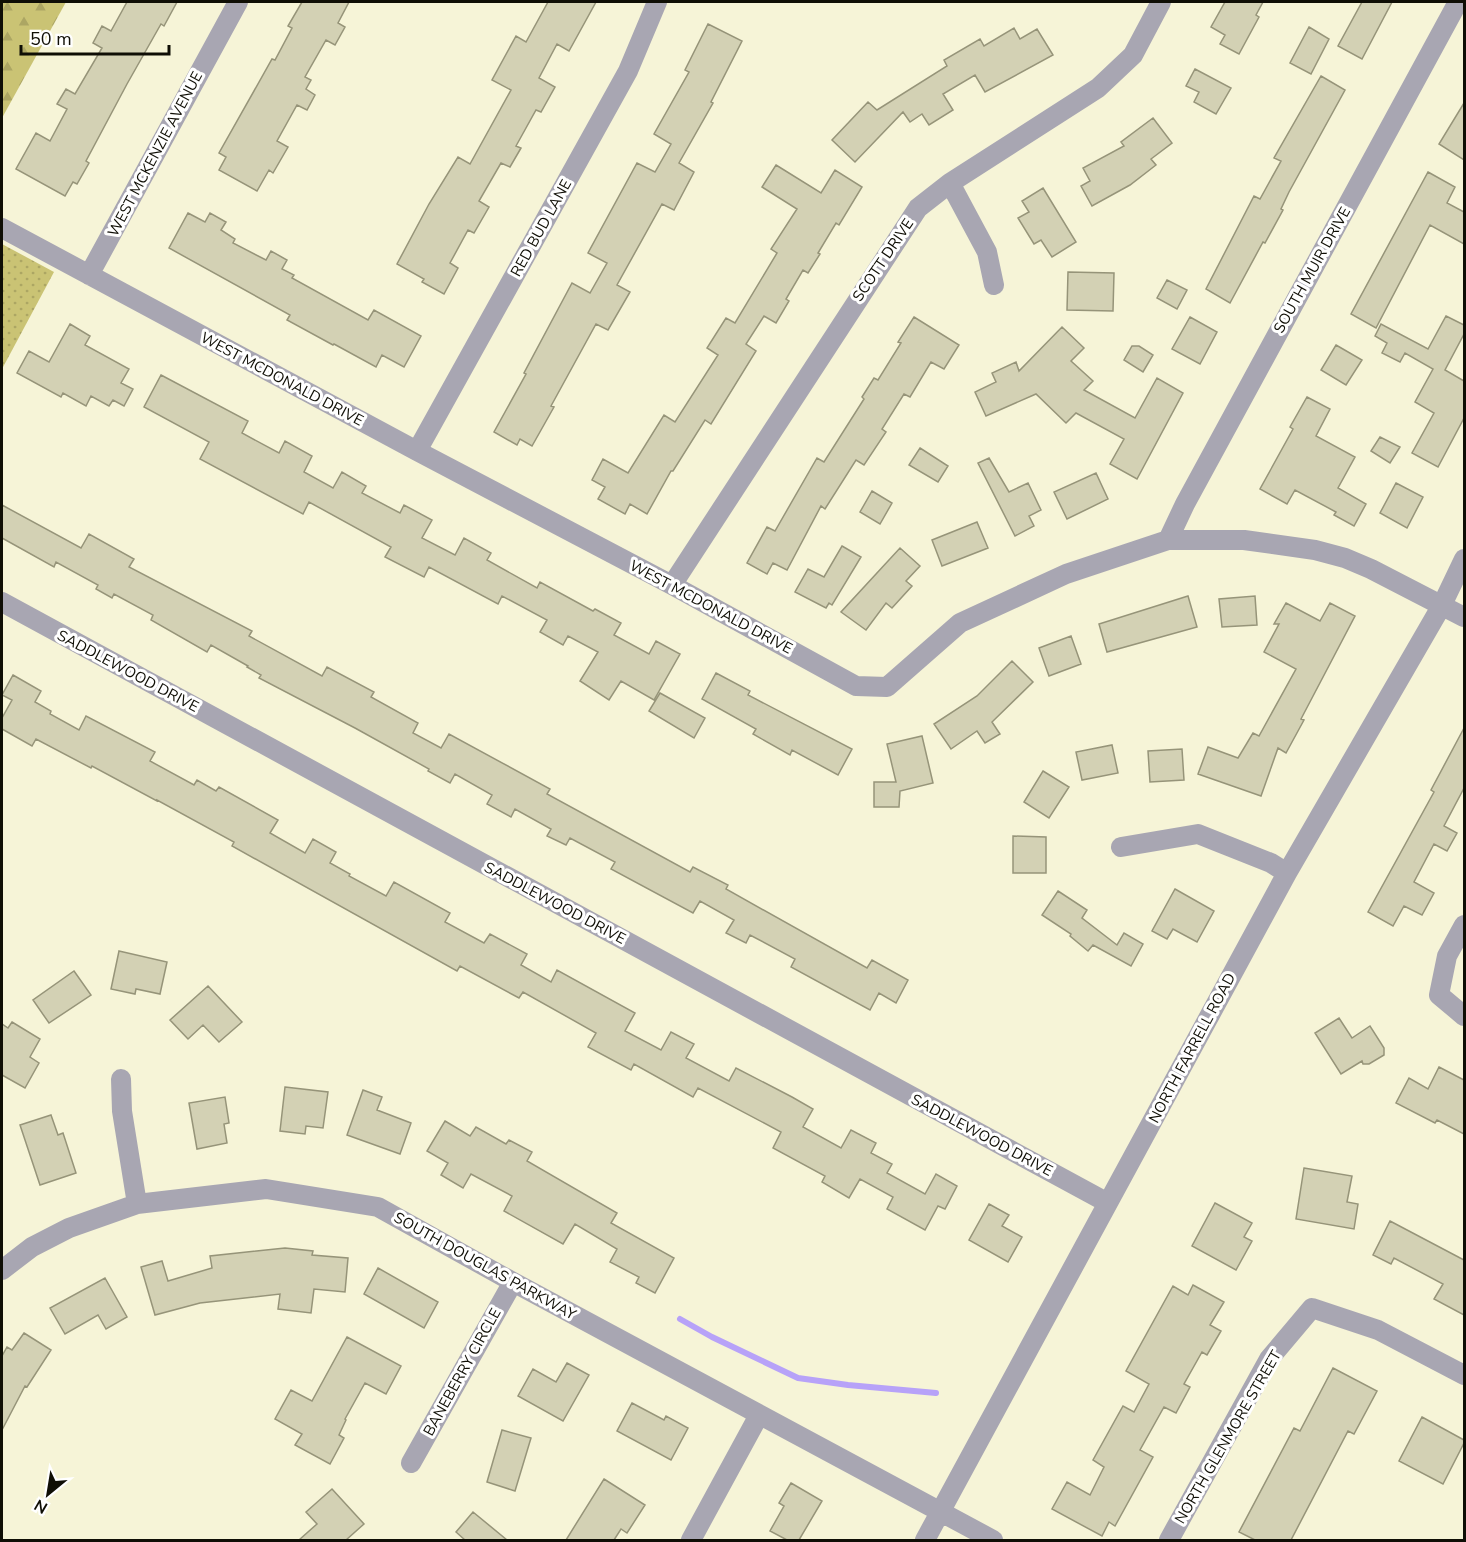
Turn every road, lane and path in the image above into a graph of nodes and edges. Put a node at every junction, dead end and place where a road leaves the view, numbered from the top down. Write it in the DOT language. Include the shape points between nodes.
graph roads {
  1 [pos="238,2"];
  2 [pos="657,2"];
  3 [pos="1161,2"];
  4 [pos="1458,2"];
  5 [pos="950,183"];
  6 [pos="2,228"];
  7 [pos="89,275"];
  8 [pos="994,285"];
  9 [pos="417,451"];
  10 [pos="1168,540"];
  11 [pos="1464,559"];
  12 [pos="672,585"];
  13 [pos="2,602"];
  14 [pos="1442,605"];
  15 [pos="1464,617"];
  16 [pos="1121,847"];
  17 [pos="1287,873"];
  18 [pos="1464,925"];
  19 [pos="1464,1016"];
  20 [pos="121,1079"];
  21 [pos="1108,1203"];
  22 [pos="137,1204"];
  23 [pos="2,1270"];
  24 [pos="513,1282"];
  25 [pos="1464,1375"];
  26 [pos="759,1415"];
  27 [pos="411,1463"];
  28 [pos="941,1511"];
  29 [pos="691,1540"];
  30 [pos="925,1540"];
  31 [pos="993,1540"];
  32 [pos="1169,1540"];
  1 -- 7 [label="street, WEST MCKENZIE AVENUE"];
  2 -- 9 [label="street, RED BUD LANE" via="628,70"];
  3 -- 5 [label="street, SCOTT DRIVE" via="1133,55 1098,88"];
  4 -- 10 [label="street, SOUTH MUIR DRIVE"];
  5 -- 8 [label="street" via="987,252"];
  5 -- 12 [label="street, SCOTT DRIVE" via="918,208"];
  6 -- 7 [label="street, WEST MCDONALD DRIVE"];
  7 -- 9 [label="street, WEST MCDONALD DRIVE"];
  9 -- 12 [label="street, WEST MCDONALD DRIVE"];
  10 -- 12 [label="street, WEST MCDONALD DRIVE" via="1066,574 960,623 887,687 856,686"];
  10 -- 14 [label="street, WEST MCDONALD DRIVE" via="1244,540 1315,550 1345,558"];
  11 -- 14 [label="street, NORTH FARRELL ROAD"];
  13 -- 21 [label="street, SADDLEWOOD DRIVE"];
  14 -- 15 [label="street, WEST MCDONALD DRIVE"];
  14 -- 17 [label="street, NORTH FARRELL ROAD"];
  16 -- 17 [label="street" via="1198,834"];
  17 -- 21 [label="street, NORTH FARRELL ROAD"];
  18 -- 19 [label="street" via="1447,956 1439,994"];
  20 -- 22 [label="street" via="122,1111"];
  21 -- 28 [label="street, NORTH FARRELL ROAD"];
  22 -- 23 [label="street, SOUTH DOUGLAS PARKWAY" via="69,1228 32,1247"];
  22 -- 24 [label="street, SOUTH DOUGLAS PARKWAY" via="266,1189 378,1207"];
  24 -- 26 [label="street, SOUTH DOUGLAS PARKWAY"];
  24 -- 27 [label="street, BANEBERRY CIRCLE"];
  25 -- 32 [label="street, NORTH GLENMORE STREET" via="1378,1330 1312,1308 1269,1359"];
  26 -- 28 [label="street, SOUTH DOUGLAS PARKWAY"];
  26 -- 29 [label="street"];
  28 -- 30 [label="street, NORTH FARRELL ROAD"];
  28 -- 31 [label="street, SOUTH DOUGLAS PARKWAY"];
}
